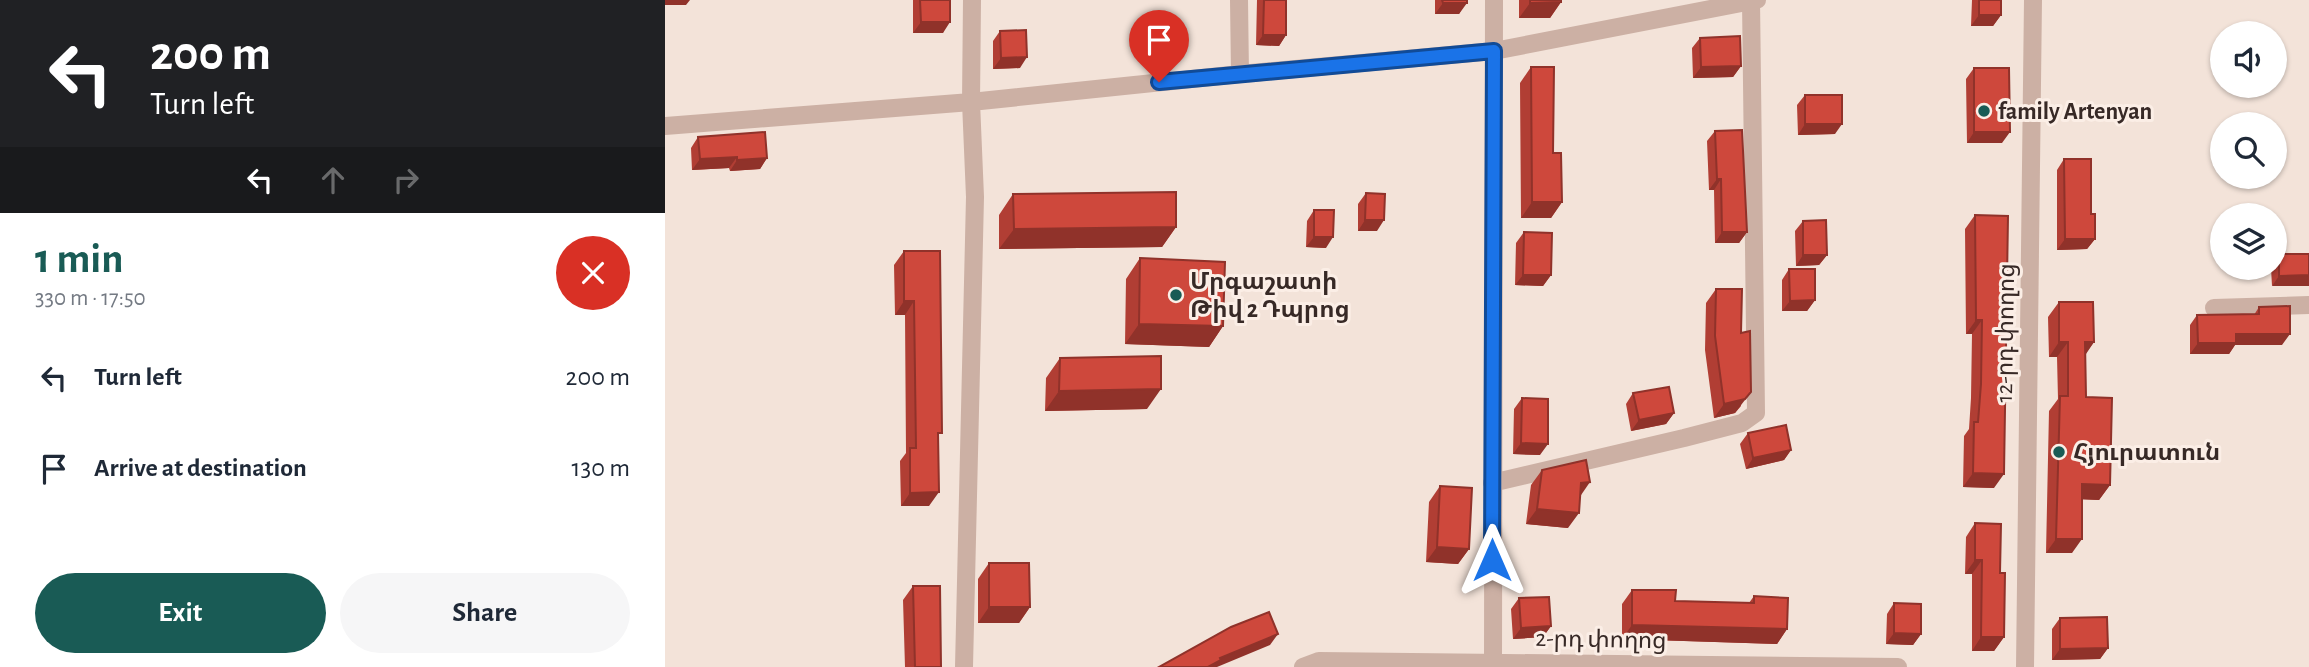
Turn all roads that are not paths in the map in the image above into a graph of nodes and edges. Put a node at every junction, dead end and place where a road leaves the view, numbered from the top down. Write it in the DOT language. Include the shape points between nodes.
graph roads {
  1 [pos="972,0"];
  2 [pos="1239,0"];
  3 [pos="1494,0"];
  4 [pos="1753,0"];
  5 [pos="2033,0"];
  6 [pos="1494,51"];
  7 [pos="1240,74"];
  8 [pos="971,102"];
  9 [pos="665,126"];
  10 [pos="2309,305"];
  11 [pos="2214,309"];
  12 [pos="1492,483"];
  13 [pos="1493,664"];
  14 [pos="964,667"];
  15 [pos="1303,667"];
  16 [pos="1898,667"];
  17 [pos="2025,667"];
  1 -- 8 [label="street"];
  2 -- 7 [label="street"];
  3 -- 6 [label="street"];
  4 -- 6 [label="street"];
  4 -- 12 [label="street" via="1756,413 1742,423 1695,436"];
  5 -- 17 [label="street, 12-րդ փողոց"];
  6 -- 7 [label="street"];
  6 -- 12 [label="street"];
  7 -- 8 [label="street"];
  8 -- 9 [label="street"];
  8 -- 14 [label="street" via="975,197"];
  10 -- 11 [label="street"];
  12 -- 13 [label="street"];
  13 -- 15 [label="street, 2-րդ փողոց" via="1319,661"];
  13 -- 16 [label="street, 2-րդ փողոց"];
}
